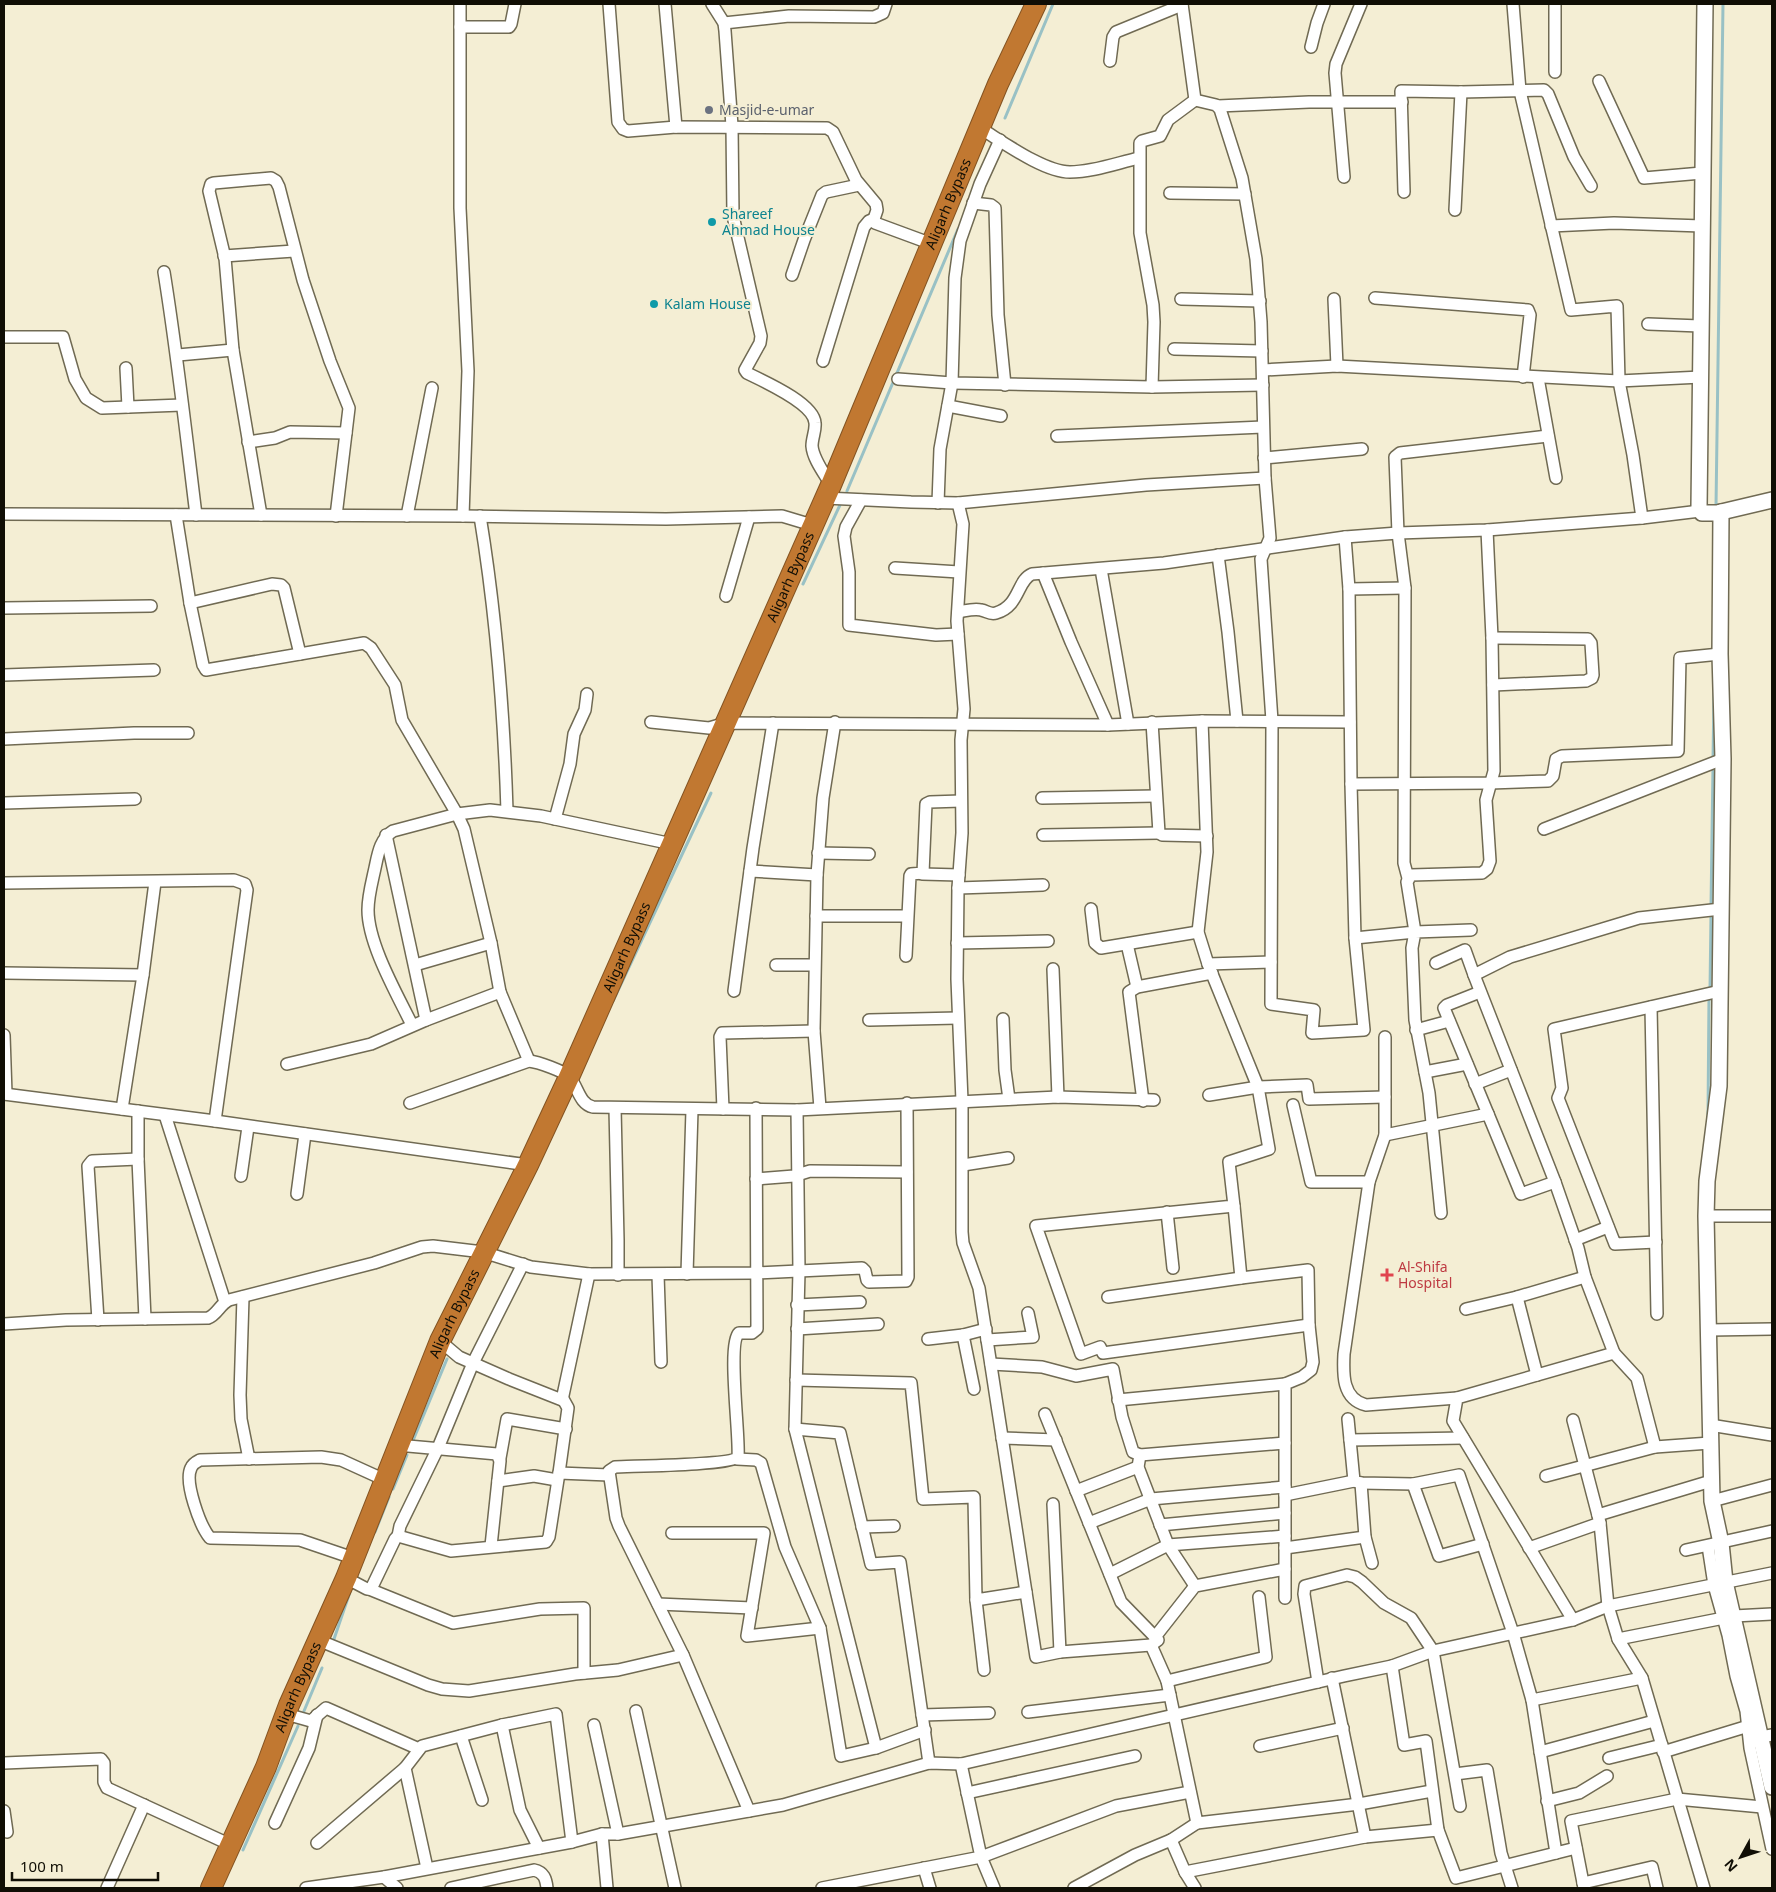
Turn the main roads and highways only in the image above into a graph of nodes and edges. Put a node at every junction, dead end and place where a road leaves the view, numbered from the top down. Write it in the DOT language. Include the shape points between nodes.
graph roads {
  1 [pos="1036,4"];
  2 [pos="214,1887"];
  1 -- 2 [label="highway, Aligarh Bypass" via="998,84 828,491 569,1077 440,1341 346,1578"];
}
